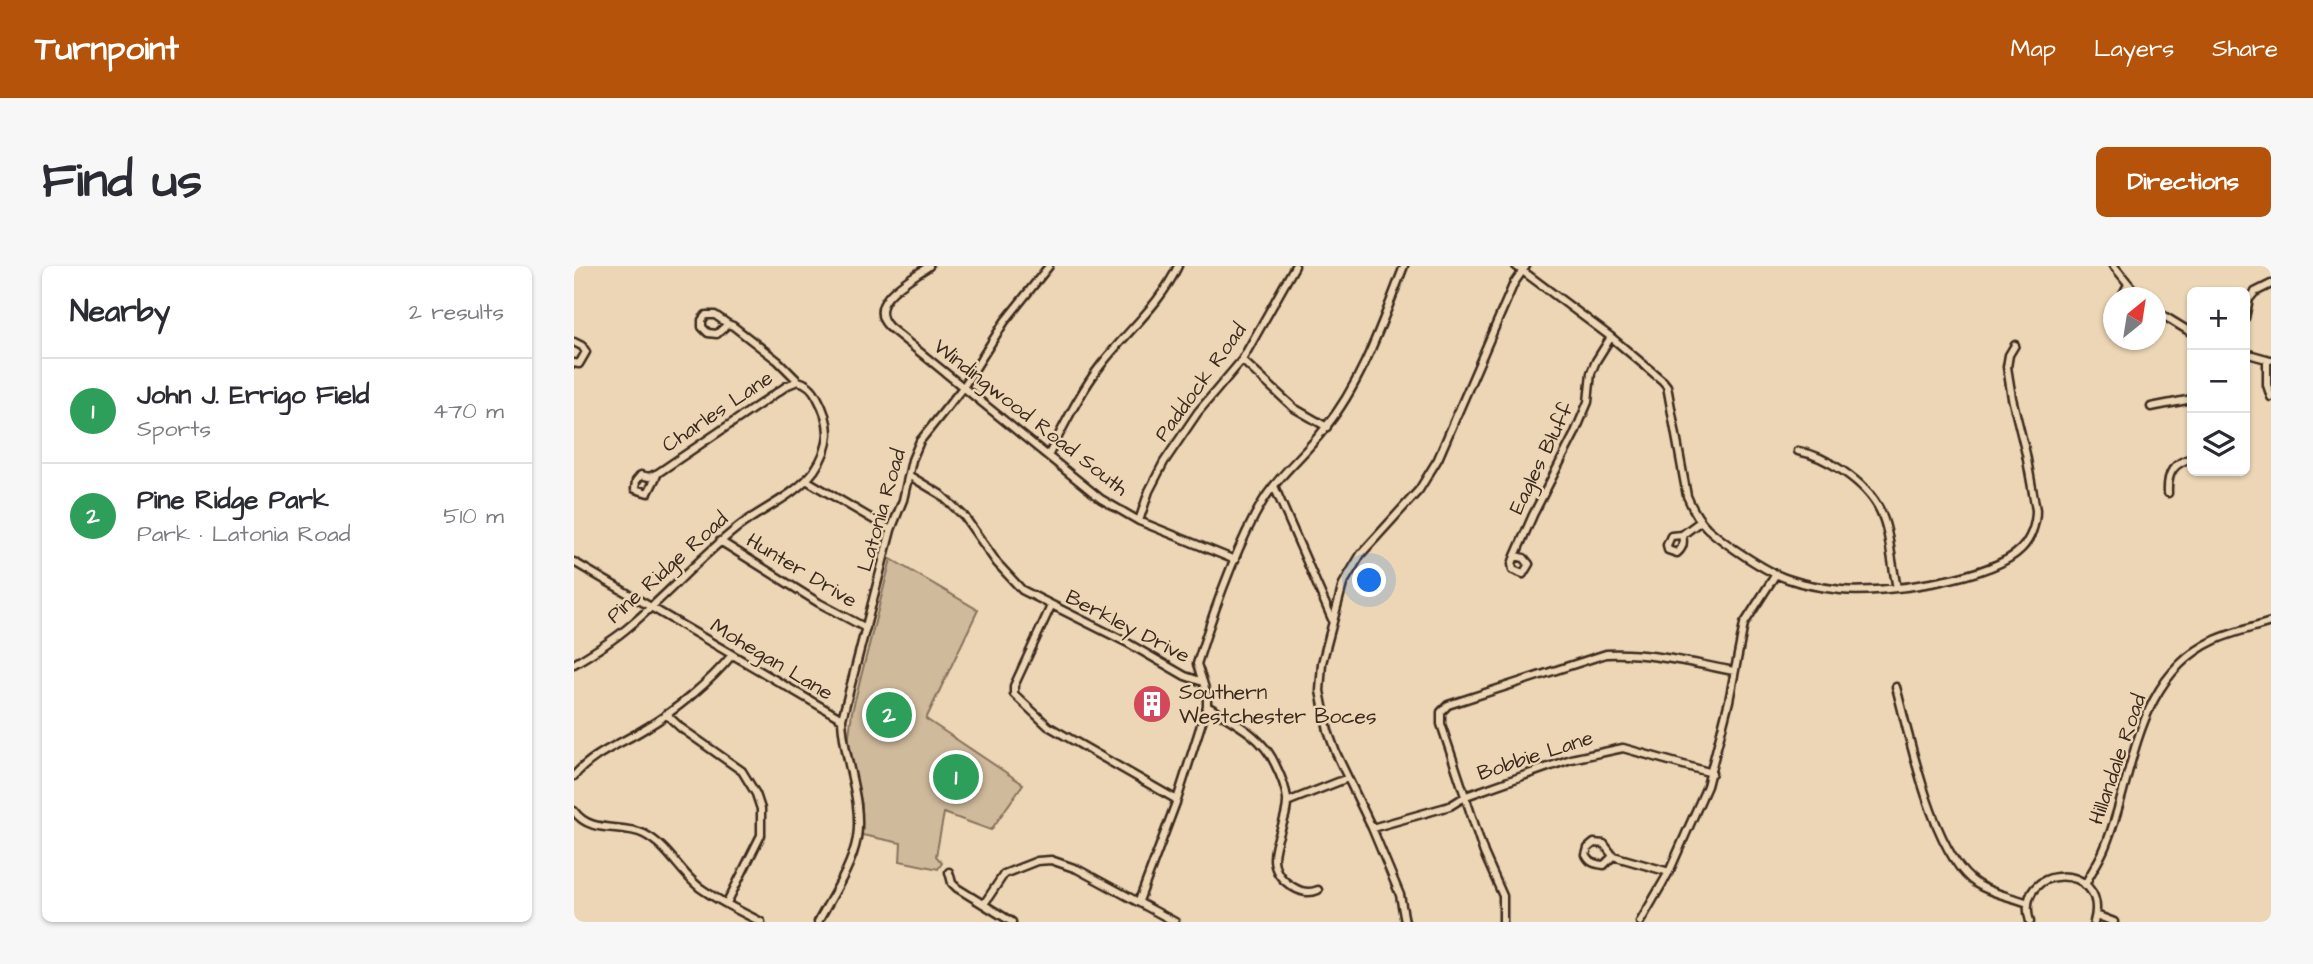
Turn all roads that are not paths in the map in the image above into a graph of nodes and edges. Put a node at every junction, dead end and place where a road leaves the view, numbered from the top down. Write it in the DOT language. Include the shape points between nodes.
graph roads {
  1 [pos="929,266"];
  2 [pos="1049,266"];
  3 [pos="1178,266"];
  4 [pos="1295,266"];
  5 [pos="1404,266"];
  6 [pos="2114,266"];
  7 [pos="1521,268"];
  8 [pos="2128,284"];
  9 [pos="2271,284"];
  10 [pos="2126,287"];
  11 [pos="2131,287"];
  12 [pos="2250,296"];
  13 [pos="2166,319"];
  14 [pos="728,324"];
  15 [pos="2187,330"];
  16 [pos="1611,337"];
  17 [pos="574,342"];
  18 [pos="2015,345"];
  19 [pos="2250,354"];
  20 [pos="1242,360"];
  21 [pos="2269,360"];
  22 [pos="574,363"];
  23 [pos="798,381"];
  24 [pos="964,386"];
  25 [pos="2271,397"];
  26 [pos="2187,400"];
  27 [pos="2151,407"];
  28 [pos="1327,427"];
  29 [pos="1798,452"];
  30 [pos="1049,454"];
  31 [pos="2187,460"];
  32 [pos="658,472"];
  33 [pos="910,476"];
  34 [pos="806,480"];
  35 [pos="1274,486"];
  36 [pos="2168,493"];
  37 [pos="1701,521"];
  38 [pos="1139,522"];
  39 [pos="891,530"];
  40 [pos="1682,536"];
  41 [pos="720,541"];
  42 [pos="1515,555"];
  43 [pos="1235,560"];
  44 [pos="574,562"];
  45 [pos="1776,574"];
  46 [pos="1897,588"];
  47 [pos="1051,606"];
  48 [pos="651,607"];
  49 [pos="1333,621"];
  50 [pos="2271,622"];
  51 [pos="866,628"];
  52 [pos="732,655"];
  53 [pos="574,664"];
  54 [pos="1734,671"];
  55 [pos="1203,682"];
  56 [pos="1896,687"];
  57 [pos="1207,706"];
  58 [pos="666,714"];
  59 [pos="842,719"];
  60 [pos="1712,773"];
  61 [pos="574,776"];
  62 [pos="1348,778"];
  63 [pos="1466,796"];
  64 [pos="1177,800"];
  65 [pos="1287,802"];
  66 [pos="574,811"];
  67 [pos="1372,828"];
  68 [pos="1613,856"];
  69 [pos="948,872"];
  70 [pos="1669,872"];
  71 [pos="2085,884"];
  72 [pos="1318,890"];
  73 [pos="1139,901"];
  74 [pos="2028,902"];
  75 [pos="727,903"];
  76 [pos="985,904"];
  77 [pos="2095,919"];
  78 [pos="761,922"];
  79 [pos="818,922"];
  80 [pos="1012,922"];
  81 [pos="1175,922"];
  82 [pos="1405,922"];
  83 [pos="1503,922"];
  84 [pos="1640,922"];
  85 [pos="2030,922"];
  86 [pos="2115,922"];
  1 -- 24 [label="street, Windingwood Road South" via="887,298 881,311 883,320"];
  2 -- 24 [label="street, Latonia Road" via="1005,321"];
  3 -- 30 [label="street" via="1155,304 1094,374"];
  4 -- 20 [label="street, Paddock Road"];
  5 -- 28 [label="street" via="1380,329"];
  6 -- 8 [label="street"];
  7 -- 16 [label="street"];
  7 -- 49 [label="street" via="1438,459 1419,489 1356,561 1343,584"];
  8 -- 10 [label="street"];
  8 -- 11 [label="street"];
  9 -- 12 [label="street"];
  13 -- 15 [label="street"];
  14 -- 23 [label="street"];
  16 -- 37 [label="street" via="1667,386 1687,496"];
  16 -- 42 [label="street, Eagles Bluff" via="1591,373 1588,402 1574,435"];
  17 -- 22 [label="street" via="586,352 579,364"];
  18 -- 46 [label="street" via="2007,367 2036,510 2030,536 2019,552 1992,566 1939,583"];
  19 -- 21 [label="street"];
  20 -- 28 [label="street" via="1294,408"];
  20 -- 38 [label="street, Paddock Road" via="1198,411 1164,462"];
  21 -- 25 [label="street"];
  23 -- 32 [label="street, Charles Lane"];
  23 -- 34 [label="street" via="814,391 829,433 822,457"];
  24 -- 30 [label="street, Windingwood Road South"];
  24 -- 33 [label="street, Latonia Road" via="920,441"];
  26 -- 27 [label="street"];
  28 -- 35 [label="street"];
  29 -- 46 [label="street" via="1830,462 1876,500 1887,530"];
  30 -- 38 [label="street, Windingwood Road South" via="1101,499"];
  31 -- 36 [label="street" via="2168,476"];
  33 -- 39 [label="street, Latonia Road"];
  33 -- 47 [label="street, Berkley Drive" via="964,516 1022,590"];
  34 -- 39 [label="street"];
  34 -- 41 [label="street, Pine Ridge Road"];
  35 -- 43 [label="street"];
  35 -- 49 [label="street"];
  37 -- 40 [label="street"];
  37 -- 45 [label="street"];
  38 -- 43 [label="street, Windingwood Road South"];
  39 -- 51 [label="street, Latonia Road"];
  41 -- 48 [label="street, Pine Ridge Road"];
  41 -- 51 [label="street, Hunter Drive"];
  43 -- 55 [label="street" via="1197,664"];
  44 -- 48 [label="street, Mohegan Lane"];
  45 -- 46 [label="street" via="1842,590"];
  45 -- 54 [label="street" via="1744,624"];
  47 -- 55 [label="street, Berkley Drive"];
  47 -- 64 [label="street" via="1014,694 1048,726"];
  48 -- 52 [label="street, Mohegan Lane"];
  48 -- 53 [label="street, Pine Ridge Road"];
  49 -- 62 [label="street" via="1320,691 1328,731"];
  50 -- 71 [label="street, Hillandale Road" via="2215,640 2165,681 2146,715 2105,846"];
  51 -- 59 [label="street, Latonia Road"];
  52 -- 58 [label="street"];
  52 -- 59 [label="street, Mohegan Lane"];
  54 -- 60 [label="street"];
  54 -- 63 [label="street" via="1667,658 1606,654 1451,702 1441,712 1441,724"];
  55 -- 57 [label="street, Berkley Drive"];
  56 -- 74 [label="street" via="1935,823 1950,854 1976,884"];
  57 -- 64 [label="street"];
  57 -- 65 [label="street" via="1259,738"];
  58 -- 61 [label="street" via="607,748"];
  58 -- 75 [label="street" via="741,771 761,809 761,835"];
  59 -- 79 [label="street, Mohegan Lane" via="857,838"];
  60 -- 63 [label="street, Bobbie Lane" via="1613,749"];
  60 -- 70 [label="street"];
  62 -- 65 [label="street"];
  62 -- 67 [label="street"];
  63 -- 67 [label="street, Bobbie Lane" via="1450,806"];
  63 -- 83 [label="street" via="1503,896"];
  64 -- 73 [label="street"];
  65 -- 72 [label="street" via="1275,842 1275,867 1287,884 1298,890"];
  66 -- 75 [label="street" via="600,827 644,835 670,853 698,886"];
  67 -- 82 [label="street" via="1400,895"];
  68 -- 70 [label="street"];
  69 -- 76 [label="street" via="957,888"];
  70 -- 84 [label="street"];
  71 -- 74 [label="street" via="2071,877 2048,879"];
  71 -- 77 [label="street" via="2094,898"];
  73 -- 76 [label="street" via="1051,860 1004,874"];
  73 -- 81 [label="street"];
  74 -- 85 [label="street"];
  75 -- 78 [label="street"];
  76 -- 80 [label="street"];
  77 -- 86 [label="street"];
}
